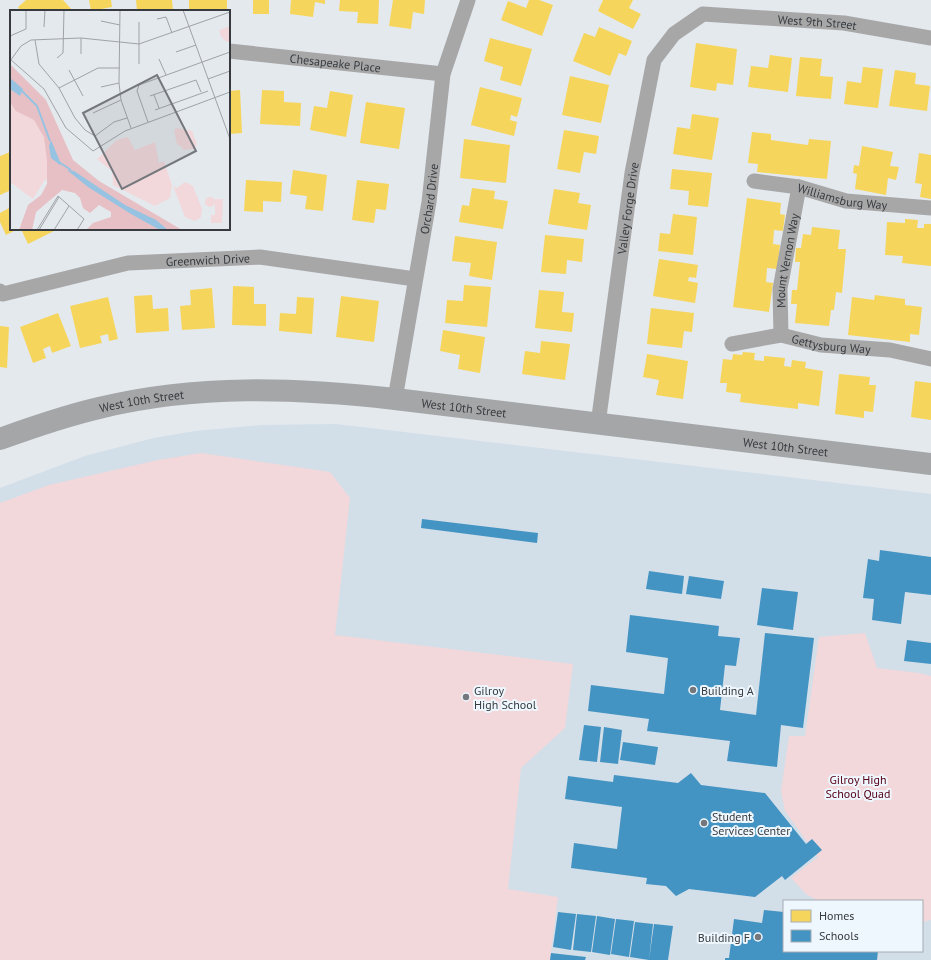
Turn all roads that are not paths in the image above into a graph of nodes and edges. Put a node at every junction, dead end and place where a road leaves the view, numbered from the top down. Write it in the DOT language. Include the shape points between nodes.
graph roads {
  1 [pos="468,0"];
  2 [pos="703,14"];
  3 [pos="931,38"];
  4 [pos="230,51"];
  5 [pos="443,74"];
  6 [pos="754,181"];
  7 [pos="799,187"];
  8 [pos="931,208"];
  9 [pos="415,279"];
  10 [pos="1,292"];
  11 [pos="781,335"];
  12 [pos="732,344"];
  13 [pos="931,359"];
  14 [pos="395,399"];
  15 [pos="598,424"];
  16 [pos="0,439"];
  17 [pos="931,464"];
  1 -- 5 [label="street, Orchard Drive"];
  2 -- 3 [label="street, West 9th Street" via="844,24"];
  2 -- 15 [label="street, Valley Forge Drive" via="674,34 654,60 632,173"];
  4 -- 5 [label="street, Chesapeake Place"];
  5 -- 9 [label="street, Orchard Drive" via="429,202"];
  6 -- 7 [label="street, Williamsburg Way"];
  7 -- 8 [label="street, Williamsburg Way" via="846,201"];
  7 -- 11 [label="street, Mount Vernon Way" via="780,289"];
  9 -- 10 [label="street, Greenwich Drive" via="260,257 128,263"];
  9 -- 14 [label="street, Orchard Drive"];
  11 -- 12 [label="street, Gettysburg Way"];
  11 -- 13 [label="street, Gettysburg Way" via="821,345 890,350"];
  14 -- 15 [label="street, West 10th Street"];
  14 -- 16 [label="street, West 10th Street" via="266,389 182,393 99,408"];
  15 -- 17 [label="street, West 10th Street"];
}
